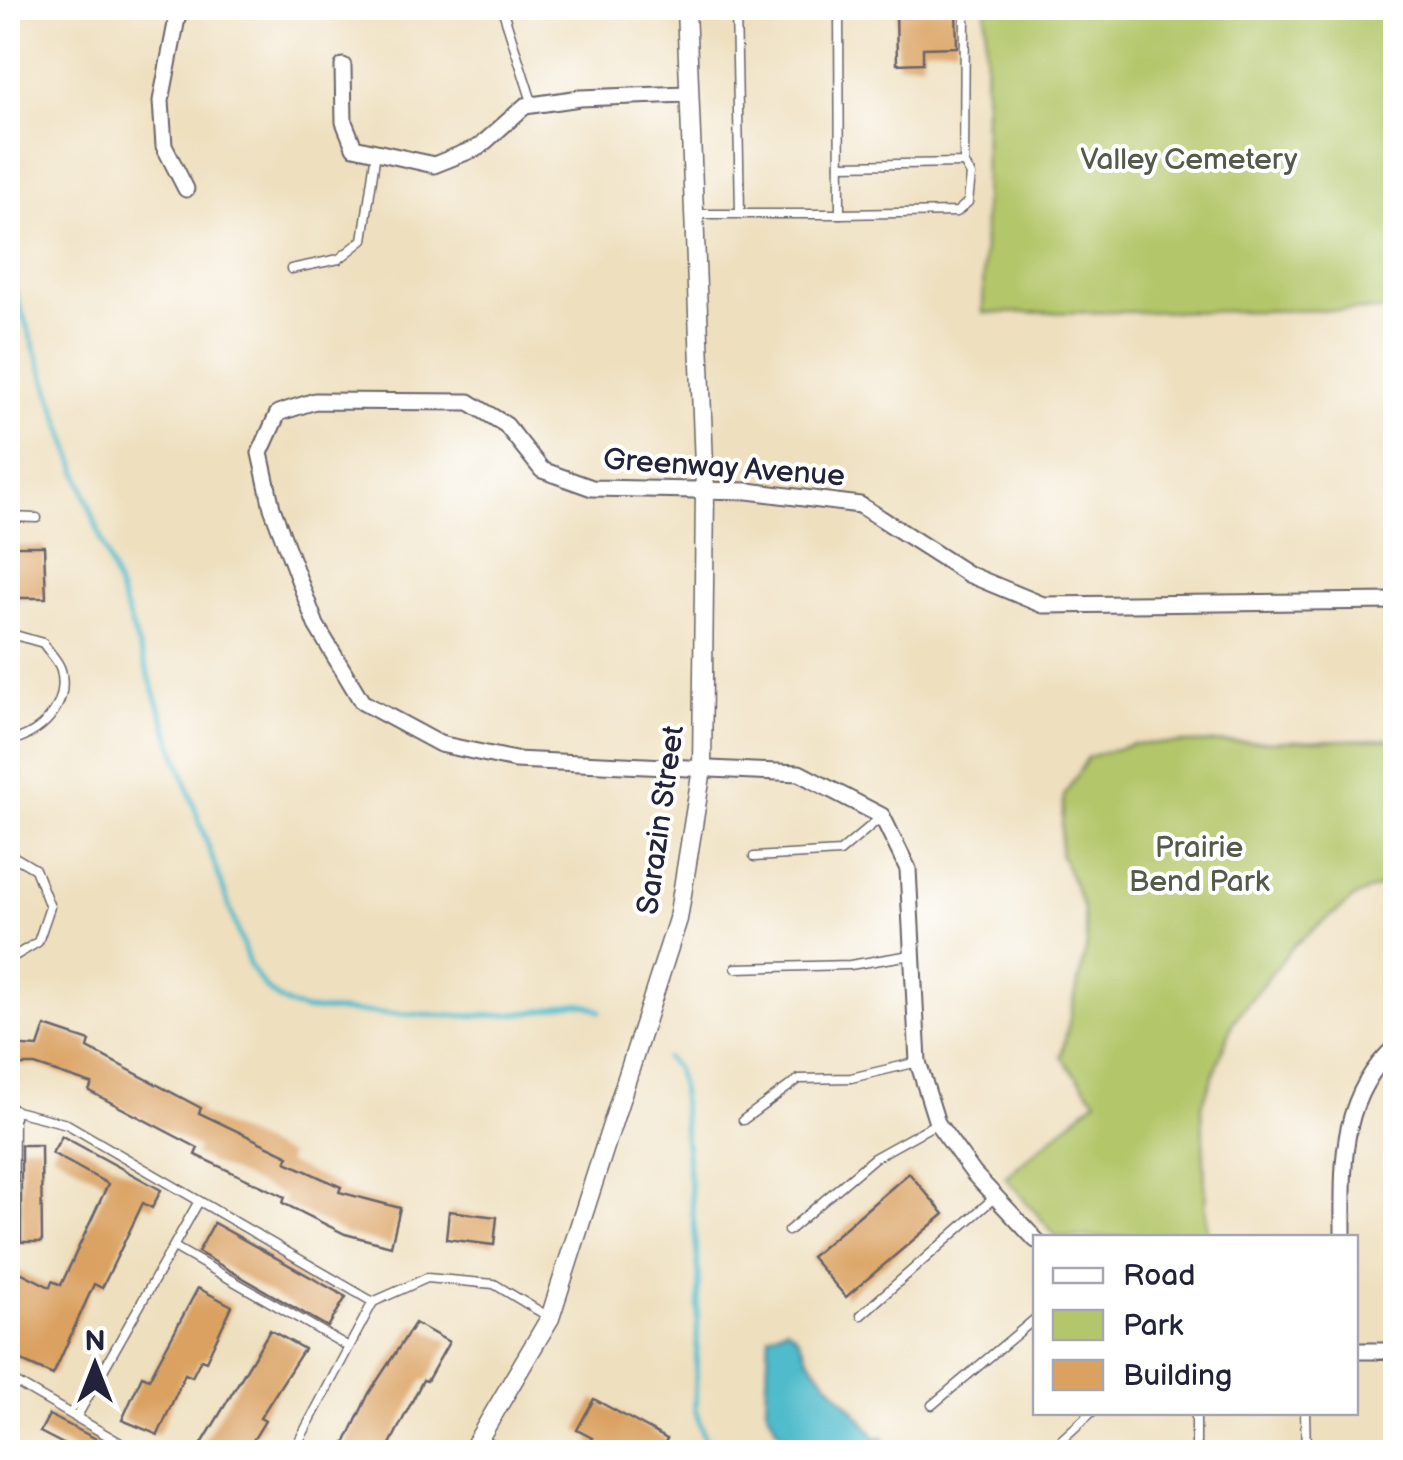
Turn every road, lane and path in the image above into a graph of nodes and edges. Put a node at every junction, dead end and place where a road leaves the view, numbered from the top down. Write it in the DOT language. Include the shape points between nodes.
graph roads {
  1 [pos="180,8"];
  2 [pos="502,8"];
  3 [pos="686,8"];
  4 [pos="736,8"];
  5 [pos="839,8"];
  6 [pos="965,8"];
  7 [pos="343,66"];
  8 [pos="687,94"];
  9 [pos="533,105"];
  10 [pos="376,152"];
  11 [pos="964,164"];
  12 [pos="840,165"];
  13 [pos="186,189"];
  14 [pos="740,213"];
  15 [pos="692,214"];
  16 [pos="840,214"];
  17 [pos="291,269"];
  18 [pos="705,492"];
  19 [pos="8,517"];
  20 [pos="38,518"];
  21 [pos="1396,601"];
  22 [pos="8,633"];
  23 [pos="8,740"];
  24 [pos="702,769"];
  25 [pos="882,816"];
  26 [pos="8,853"];
  27 [pos="754,857"];
  28 [pos="915,954"];
  29 [pos="8,960"];
  30 [pos="736,968"];
  31 [pos="1396,1046"];
  32 [pos="918,1062"];
  33 [pos="11,1109"];
  34 [pos="743,1120"];
  35 [pos="938,1123"];
  36 [pos="995,1197"];
  37 [pos="200,1201"];
  38 [pos="788,1231"];
  39 [pos="1342,1235"];
  40 [pos="1033,1237"];
  41 [pos="174,1248"];
  42 [pos="8,1264"];
  43 [pos="373,1302"];
  44 [pos="860,1315"];
  45 [pos="550,1318"];
  46 [pos="1033,1321"];
  47 [pos="349,1348"];
  48 [pos="1396,1350"];
  49 [pos="1358,1351"];
  50 [pos="8,1378"];
  51 [pos="932,1405"];
  52 [pos="1089,1415"];
  53 [pos="1196,1415"];
  54 [pos="1305,1415"];
  55 [pos="76,1418"];
  56 [pos="476,1445"];
  57 [pos="136,1452"];
  58 [pos="293,1452"];
  59 [pos="506,1452"];
  60 [pos="1048,1452"];
  61 [pos="1196,1452"];
  62 [pos="1306,1452"];
  1 -- 13 [label="street" via="161,101 164,146"];
  2 -- 9 [label="lane"];
  3 -- 8 [label="street, Sarazin Street"];
  4 -- 14 [label="lane"];
  5 -- 12 [label="lane"];
  6 -- 11 [label="lane"];
  7 -- 10 [label="street" via="344,122 354,147"];
  8 -- 9 [label="street"];
  8 -- 15 [label="street, Sarazin Street"];
  9 -- 10 [label="street" via="479,148 434,164"];
  10 -- 17 [label="lane" via="363,240 339,259"];
  11 -- 12 [label="lane"];
  11 -- 16 [label="lane" via="971,175 968,202 957,212"];
  12 -- 16 [label="lane"];
  14 -- 15 [label="lane"];
  14 -- 16 [label="lane"];
  15 -- 18 [label="street, Sarazin Street"];
  18 -- 21 [label="street, Greenway Avenue" via="860,505 968,574 1042,605"];
  18 -- 24 [label="street, Sarazin Street"];
  18 -- 24 [label="street, Greenway Avenue" via="592,488 542,470 506,426 469,402 315,401 278,414 260,453 272,508 316,625 362,702 440,744 515,760"];
  19 -- 20 [label="lane"];
  22 -- 23 [label="lane" via="42,643 61,670 60,698 45,724 30,737"];
  24 -- 25 [label="street" via="799,773"];
  24 -- 45 [label="street, Sarazin Street" via="678,919"];
  25 -- 27 [label="lane" via="840,852"];
  25 -- 28 [label="street" via="908,869"];
  26 -- 29 [label="lane" via="35,869 50,907 38,942"];
  28 -- 30 [label="lane" via="850,965"];
  28 -- 32 [label="street"];
  31 -- 39 [label="street" via="1372,1067 1343,1139"];
  32 -- 34 [label="lane" via="851,1078 799,1079"];
  32 -- 35 [label="street"];
  33 -- 37 [label="lane" via="67,1124"];
  33 -- 42 [label="lane"];
  35 -- 36 [label="street"];
  35 -- 38 [label="lane" via="887,1148"];
  36 -- 40 [label="street"];
  36 -- 44 [label="lane"];
  37 -- 41 [label="lane"];
  37 -- 43 [label="lane"];
  41 -- 47 [label="lane"];
  41 -- 55 [label="lane"];
  43 -- 45 [label="lane" via="427,1278 494,1284"];
  43 -- 47 [label="lane"];
  45 -- 56 [label="street, Sarazin Street"];
  46 -- 51 [label="lane"];
  47 -- 58 [label="lane"];
  48 -- 49 [label="street"];
  50 -- 55 [label="lane"];
  52 -- 60 [label="lane"];
  53 -- 61 [label="lane"];
  54 -- 62 [label="lane"];
  55 -- 57 [label="lane"];
  56 -- 59 [label="lane"];
}
